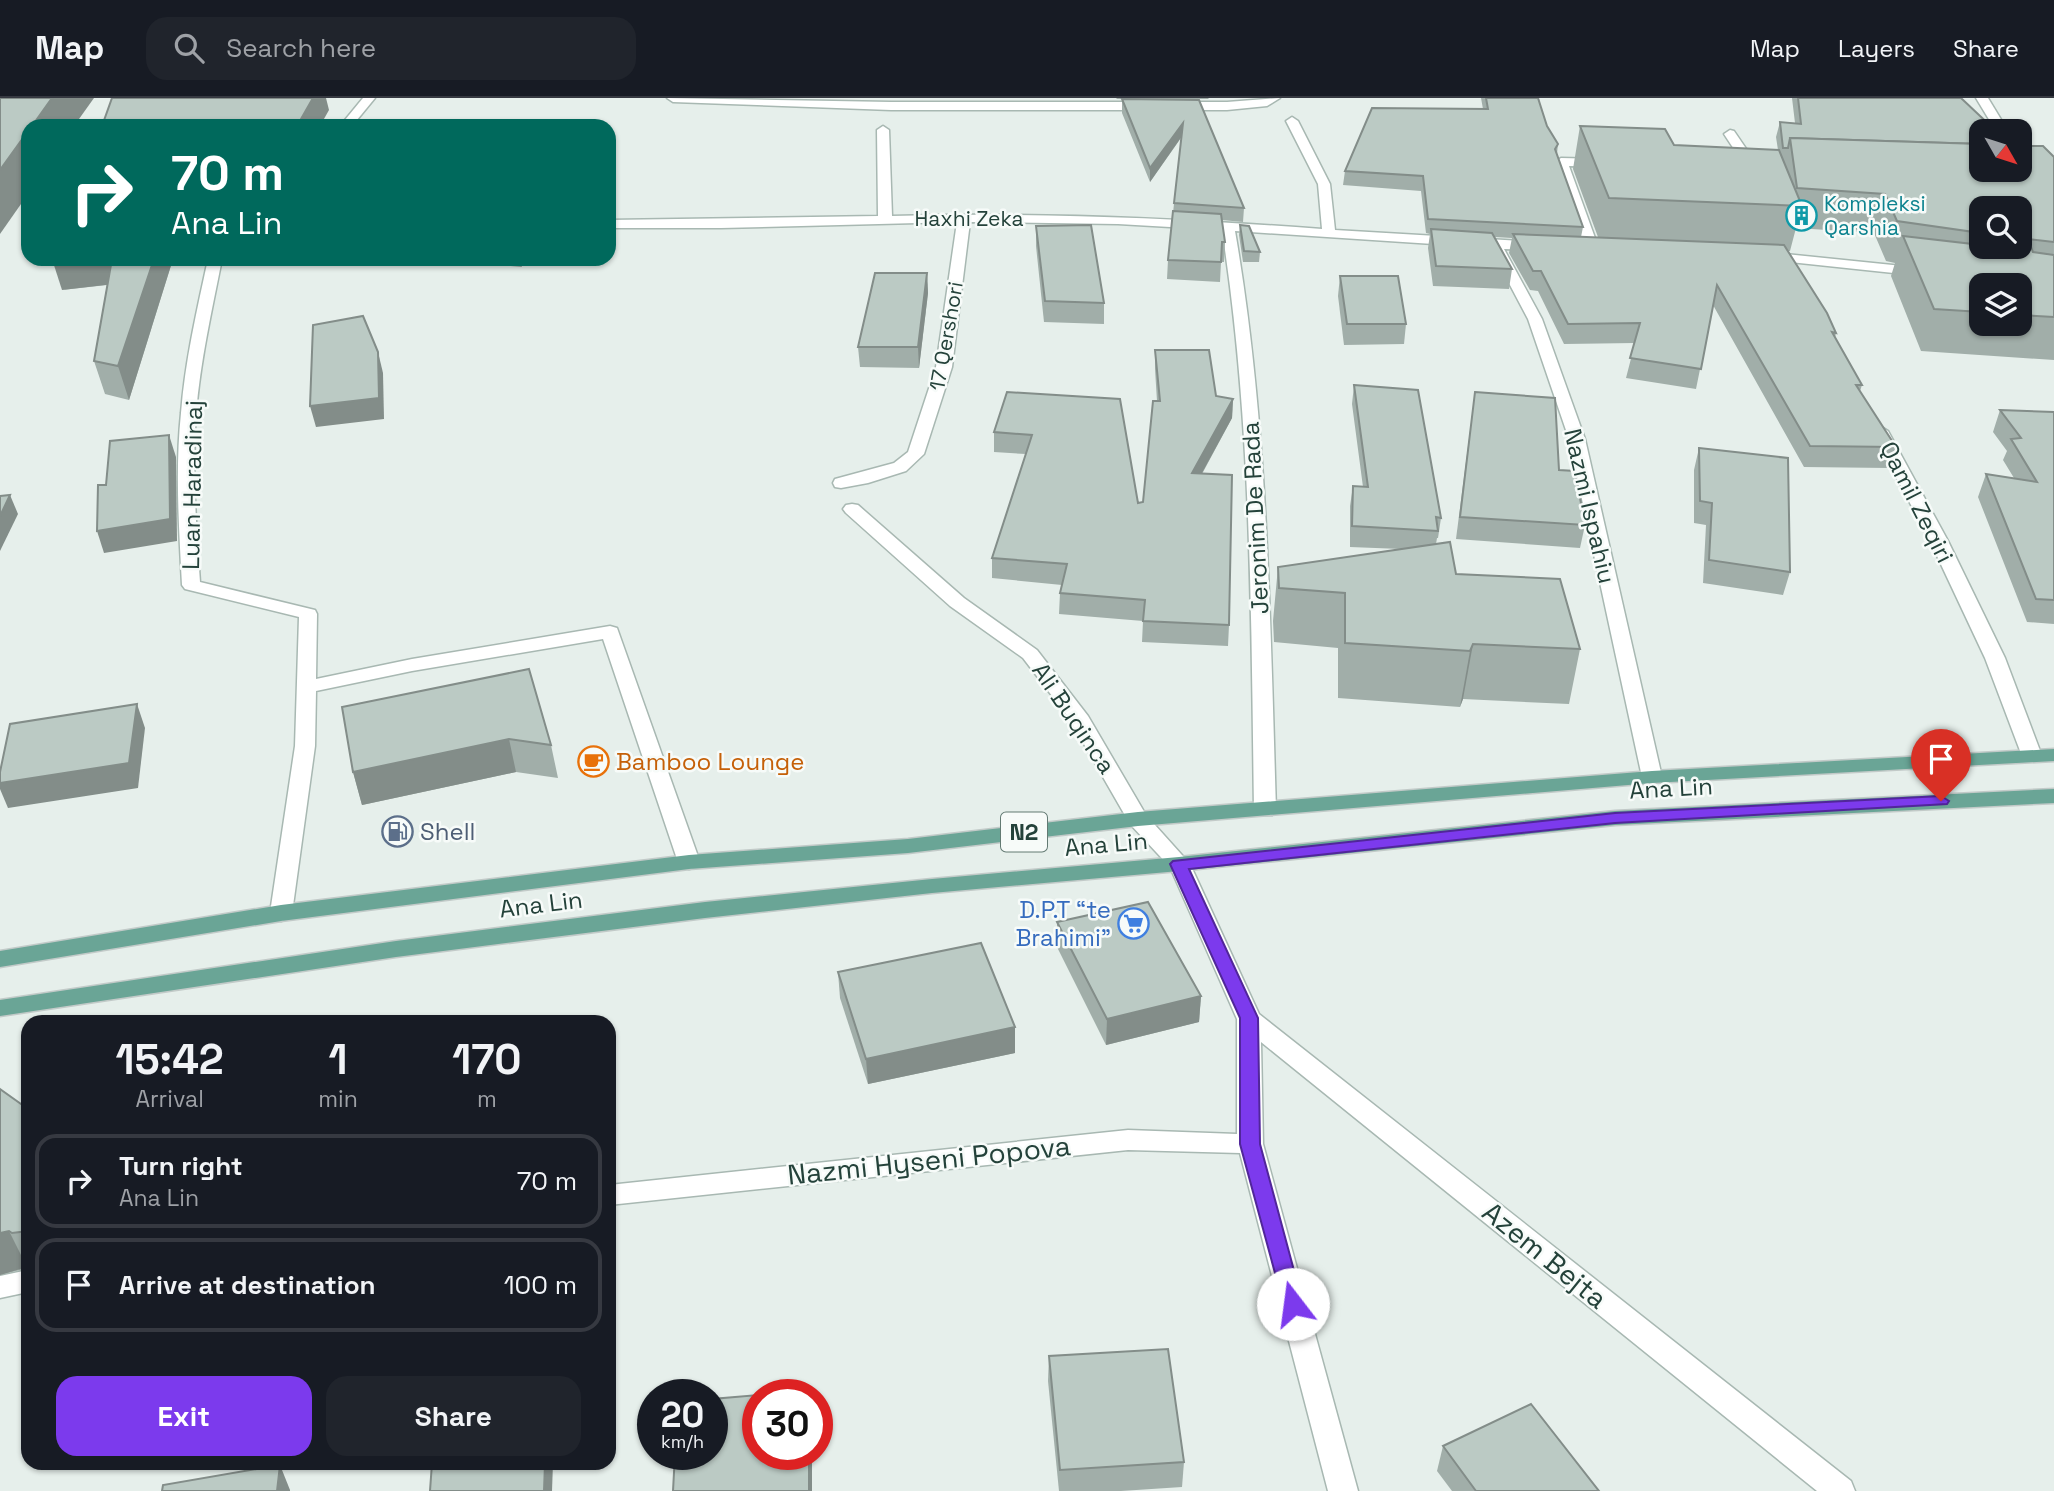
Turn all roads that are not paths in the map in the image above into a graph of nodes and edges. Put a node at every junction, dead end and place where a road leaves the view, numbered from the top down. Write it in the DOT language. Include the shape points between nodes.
graph roads {
  1 [pos="369,98"];
  2 [pos="673,98"];
  3 [pos="1274,98"];
  4 [pos="1982,98"];
  5 [pos="352,119"];
  6 [pos="1995,119"];
  7 [pos="1292,121"];
  8 [pos="883,130"];
  9 [pos="1730,134"];
  10 [pos="1612,163"];
  11 [pos="1753,169"];
  12 [pos="964,217"];
  13 [pos="885,218"];
  14 [pos="616,224"];
  15 [pos="1228,227"];
  16 [pos="1329,233"];
  17 [pos="1496,246"];
  18 [pos="1558,247"];
  19 [pos="1593,249"];
  20 [pos="1757,256"];
  21 [pos="1785,257"];
  22 [pos="214,266"];
  23 [pos="1931,273"];
  24 [pos="1798,278"];
  25 [pos="1871,412"];
  26 [pos="841,483"];
  27 [pos="852,509"];
  28 [pos="306,687"];
  29 [pos="2043,755"];
  30 [pos="1651,777"];
  31 [pos="2054,796"];
  32 [pos="1265,810"];
  33 [pos="1138,819"];
  34 [pos="689,862"];
  35 [pos="1179,864"];
  36 [pos="281,913"];
  37 [pos="0,960"];
  38 [pos="0,1008"];
  39 [pos="1249,1018"];
  40 [pos="1250,1144"];
  41 [pos="616,1194"];
  42 [pos="21,1282"];
  43 [pos="0,1287"];
  44 [pos="1343,1491"];
  45 [pos="1840,1491"];
  1 -- 5 [label="street"];
  2 -- 3 [label="street" via="891,106 1201,106"];
  4 -- 6 [label="street"];
  7 -- 16 [label="street" via="1324,184"];
  8 -- 13 [label="street"];
  9 -- 11 [label="street"];
  10 -- 19 [label="street" via="1561,162"];
  12 -- 13 [label="street, Haxhi Zeka"];
  12 -- 15 [label="street, Haxhi Zeka"];
  12 -- 26 [label="street, 17 Qershori" via="944,367 916,454 900,467"];
  13 -- 14 [label="street, Haxhi Zeka"];
  15 -- 16 [label="street, Haxhi Zeka"];
  15 -- 32 [label="street, Jeronim De Rada" via="1240,290 1254,485"];
  16 -- 17 [label="street, Haxhi Zeka"];
  17 -- 18 [label="street, Haxhi Zeka"];
  17 -- 30 [label="street, Nazmi Ispahiu" via="1535,319 1577,439"];
  20 -- 21 [label="street"];
  21 -- 23 [label="street"];
  21 -- 24 [label="street"];
  22 -- 28 [label="street, Luan Haradinaj" via="197,347 187,433 191,585 308,614"];
  25 -- 29 [label="street, Qamil Zeqiri"];
  27 -- 33 [label="street, Ali Buqinca" via="957,602 1030,654 1078,716"];
  28 -- 34 [label="street" via="610,632"];
  28 -- 36 [label="street, Luan Haradinaj" via="305,746"];
  29 -- 30 [label="main road, Ana Lin / N2"];
  30 -- 32 [label="main road, Ana Lin / N2"];
  31 -- 35 [label="main road, Ana Lin / N2" via="1615,818"];
  32 -- 33 [label="main road, Ana Lin / N2"];
  33 -- 34 [label="main road, Ana Lin / N2" via="908,846"];
  33 -- 35 [label="street, Ali Buqinca"];
  34 -- 36 [label="main road, Ana Lin / N2"];
  35 -- 38 [label="main road, Ana Lin / N2" via="705,910 396,949"];
  35 -- 39 [label="street, Ali Buqinca"];
  36 -- 37 [label="main road, Ana Lin / N2"];
  39 -- 40 [label="street"];
  39 -- 45 [label="street, Azem Bejta"];
  40 -- 41 [label="street, Nazmi Hyseni Popova" via="1128,1140"];
  40 -- 44 [label="street"];
  42 -- 43 [label="street"];
}
